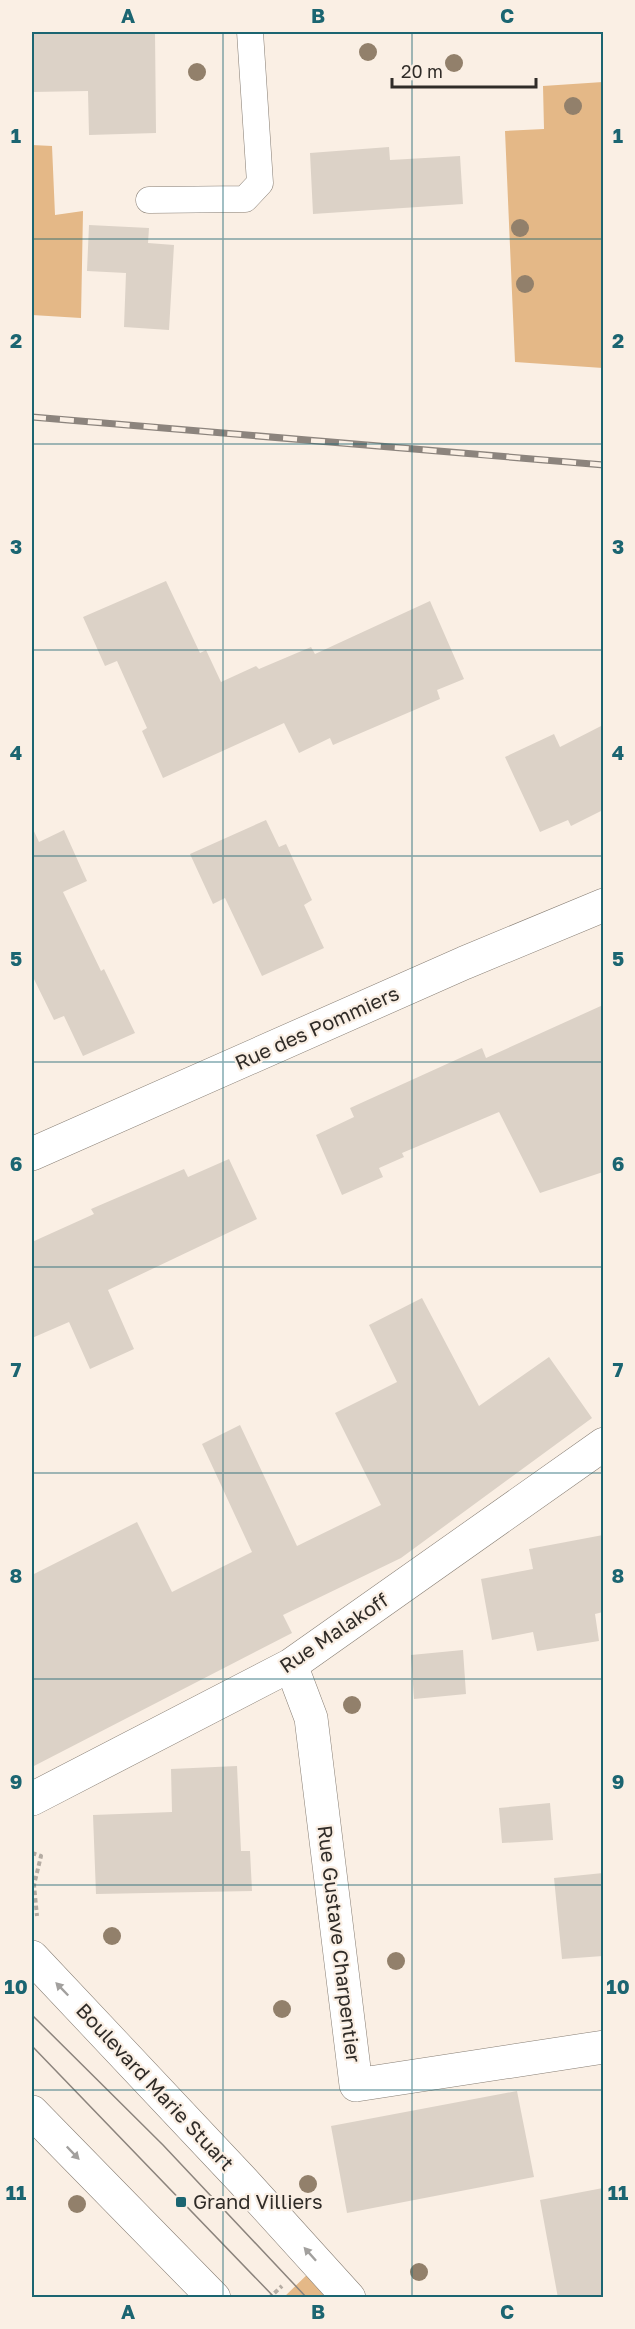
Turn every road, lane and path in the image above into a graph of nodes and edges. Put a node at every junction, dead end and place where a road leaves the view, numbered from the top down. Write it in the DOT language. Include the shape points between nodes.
graph roads {
  1 [pos="250,32"];
  2 [pos="149,200"];
  3 [pos="603,905"];
  4 [pos="32,1154"];
  5 [pos="603,1444"];
  6 [pos="291,1665"];
  7 [pos="37,1802"];
  8 [pos="32,1957"];
  9 [pos="603,2047"];
  10 [pos="32,2112"];
  11 [pos="214,2298"];
  12 [pos="349,2298"];
  1 -- 2 [label="lane" via="260,183 245,199"];
  3 -- 4 [label="street, Rue des Pommiers"];
  5 -- 6 [label="street, Rue Malakoff"];
  6 -- 7 [label="street, Rue Malakoff"];
  6 -- 9 [label="street, Rue Gustave Charpentier" via="310,1718 356,2085"];
  12 -- 8 [label="street, Boulevard Marie Stuart, one-way"];
  10 -- 11 [label="street, one-way"];
}
